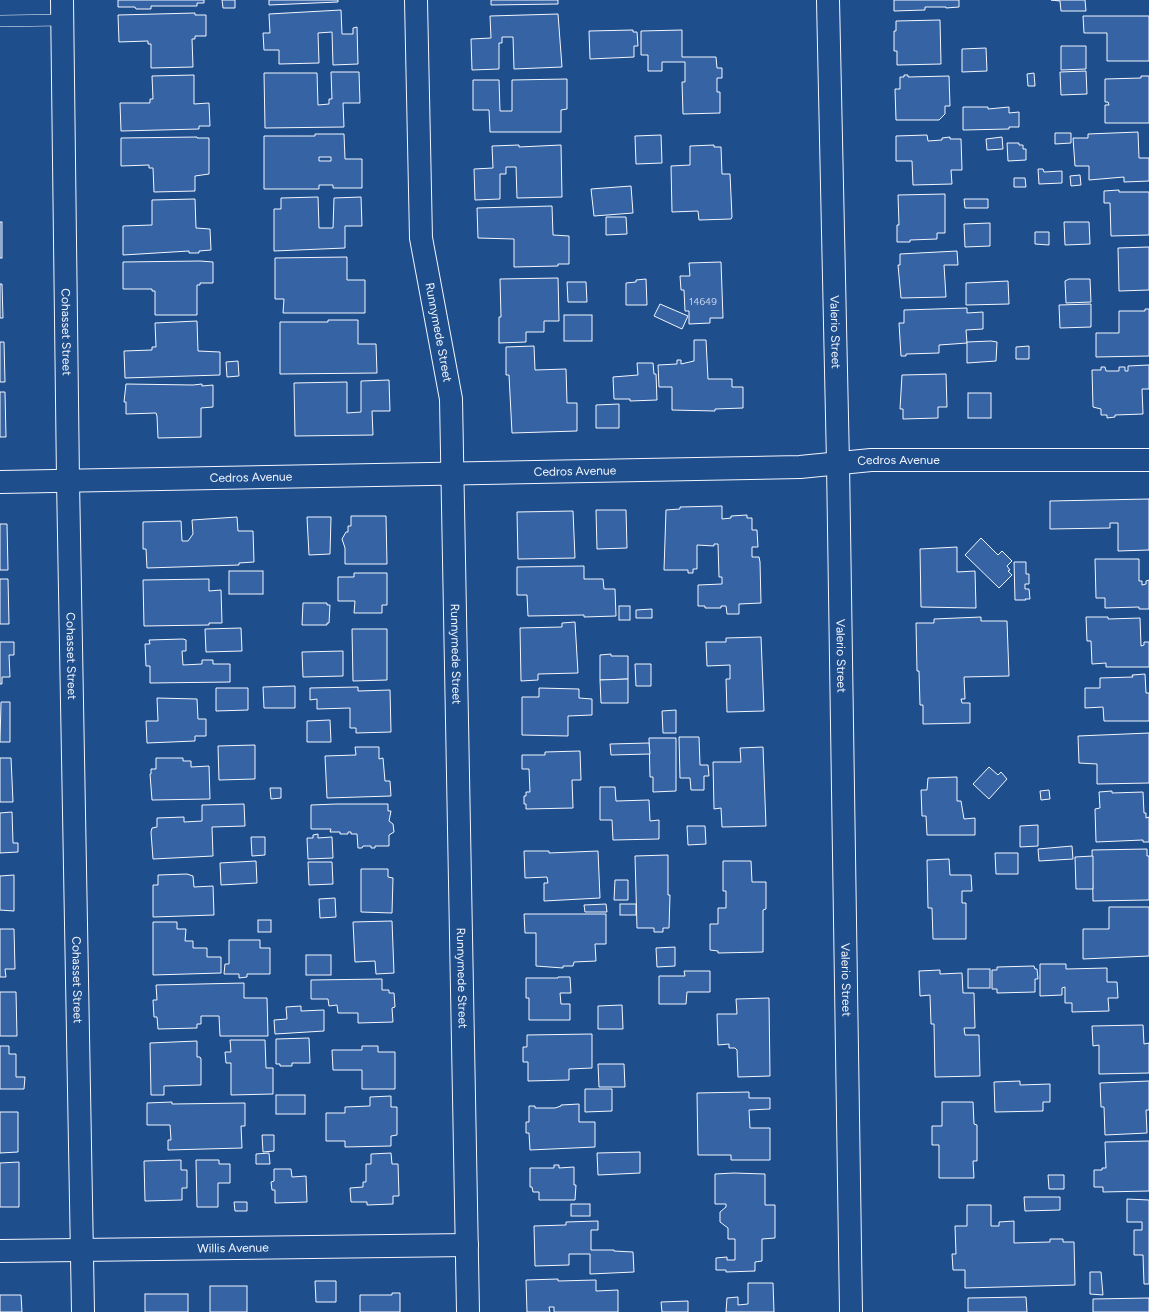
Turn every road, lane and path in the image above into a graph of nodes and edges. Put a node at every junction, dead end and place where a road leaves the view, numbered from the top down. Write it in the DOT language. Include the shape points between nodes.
graph roads {
  1 [pos="416,0"];
  2 [pos="828,0"];
  3 [pos="62,10"];
  4 [pos="0,21"];
  5 [pos="1149,460"];
  6 [pos="838,463"];
  7 [pos="453,475"];
  8 [pos="68,480"];
  9 [pos="0,482"];
  10 [pos="467,1245"];
  11 [pos="82,1249"];
  12 [pos="0,1251"];
  13 [pos="83,1312"];
  14 [pos="468,1312"];
  15 [pos="851,1312"];
  1 -- 7 [label="street, Runnymede Street" via="421,238 451,399"];
  2 -- 6 [label="street, Valerio Street"];
  3 -- 4 [label="lane"];
  3 -- 8 [label="street, Cohasset Street"];
  5 -- 6 [label="street, Cedros Avenue" via="871,460"];
  6 -- 7 [label="street, Cedros Avenue" via="800,467"];
  6 -- 15 [label="street, Valerio Street"];
  7 -- 8 [label="street, Cedros Avenue"];
  7 -- 10 [label="street, Runnymede Street"];
  8 -- 9 [label="street, Cedros Avenue"];
  8 -- 11 [label="street, Cohasset Street"];
  10 -- 11 [label="street, Willis Avenue"];
  10 -- 14 [label="street, Runnymede Street"];
  11 -- 12 [label="street, Willis Avenue"];
  11 -- 13 [label="street, Cohasset Street"];
}
